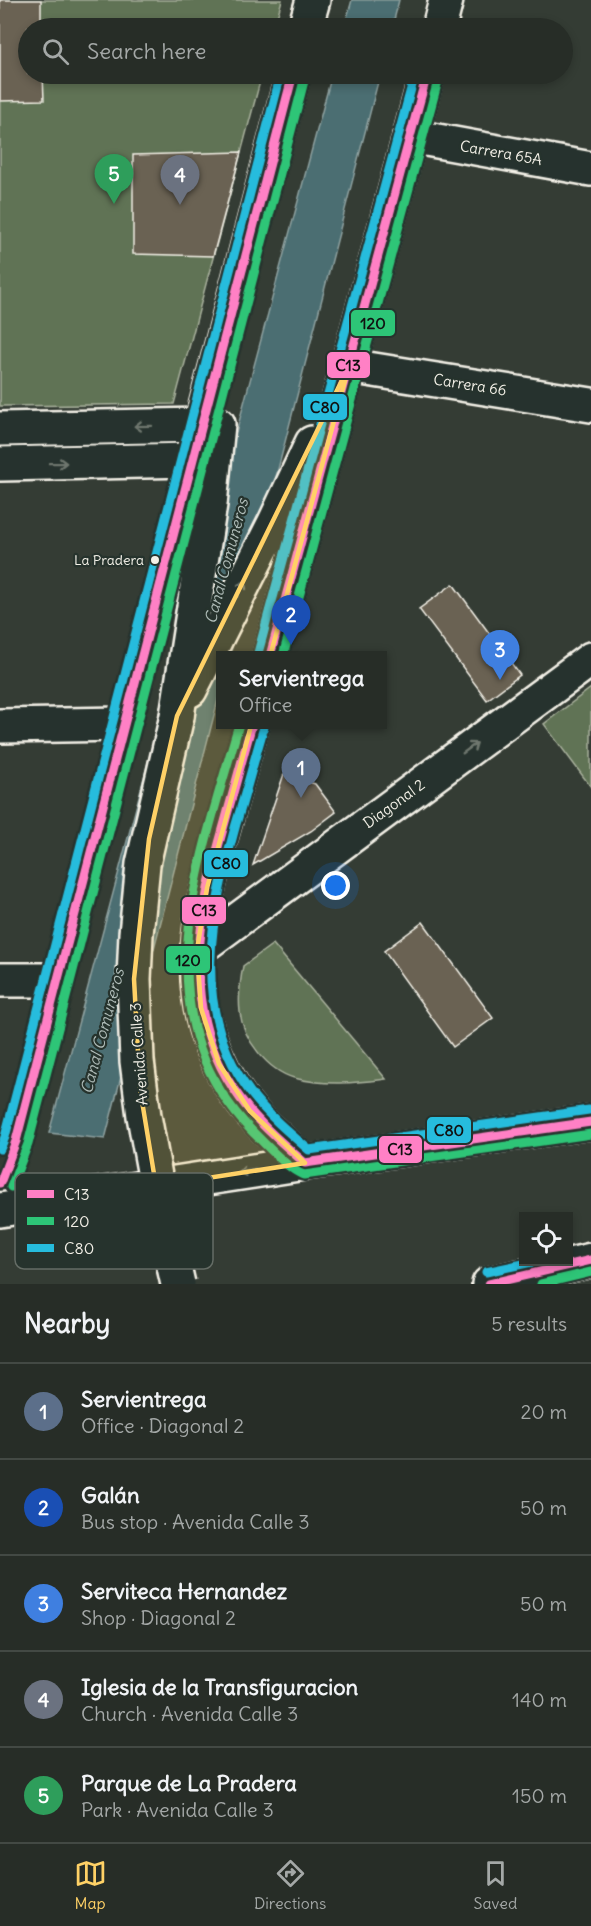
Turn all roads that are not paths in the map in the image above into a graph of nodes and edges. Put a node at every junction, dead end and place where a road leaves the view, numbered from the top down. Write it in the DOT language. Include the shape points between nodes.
graph roads {
  1 [pos="313,0"];
  2 [pos="446,0"];
  3 [pos="308,18"];
  4 [pos="442,18"];
  5 [pos="290,84"];
  6 [pos="424,84"];
  7 [pos="410,136"];
  8 [pos="591,169"];
  9 [pos="226,327"];
  10 [pos="349,366"];
  11 [pos="591,405"];
  12 [pos="201,425"];
  13 [pos="0,429"];
  14 [pos="0,464"];
  15 [pos="271,651"];
  16 [pos="591,659"];
  17 [pos="177,716"];
  18 [pos="124,724"];
  19 [pos="0,726"];
  20 [pos="251,729"];
  21 [pos="197,950"];
  22 [pos="0,980"];
  23 [pos="57,980"];
  24 [pos="591,1122"];
  25 [pos="305,1162"];
  26 [pos="154,1173"];
  27 [pos="213,1176"];
  28 [pos="15,1208"];
  29 [pos="0,1210"];
  30 [pos="591,1260"];
  31 [pos="175,1269"];
  32 [pos="178,1284"];
  33 [pos="489,1284"];
  34 [pos="555,1284"];
  1 -- 3 [label="main road"];
  2 -- 4 [label="main road"];
  5 -- 9 [label="main road, Avenida Calle 3"];
  6 -- 7 [label="main road, Avenida Calle 3"];
  7 -- 8 [label="main road, Carrera 65A"];
  7 -- 10 [label="main road, Avenida Calle 3"];
  9 -- 12 [label="main road, Avenida Calle 3"];
  9 -- 17 [label="main road, Avenida Calle 3" via="210,504"];
  10 -- 11 [label="main road, Carrera 66"];
  10 -- 15 [label="main road, Avenida Calle 3"];
  17 -- 10 [label="main road, Avenida Calle 3, one-way"];
  12 -- 13 [label="main road, one-way"];
  14 -- 12 [label="main road, Avenida Calle 3, one-way" via="192,460"];
  21 -- 16 [label="main road, Diagonal 2, one-way"];
  17 -- 26 [label="main road, Avenida Calle 3, bridge" via="143,864 136,934 137,1052"];
  18 -- 19 [label="main road"];
  20 -- 21 [label="main road" via="207,888"];
  21 -- 25 [label="main road" via="201,1008 219,1064 250,1111"];
  22 -- 23 [label="main road"];
  24 -- 25 [label="main road"];
  25 -- 27 [label="main road, one-way"];
  28 -- 29 [label="main road, one-way"];
  30 -- 33 [label="main road"];
  30 -- 34 [label="main road"];
  31 -- 32 [label="main road, Avenida Calle 3, bridge"];
}
